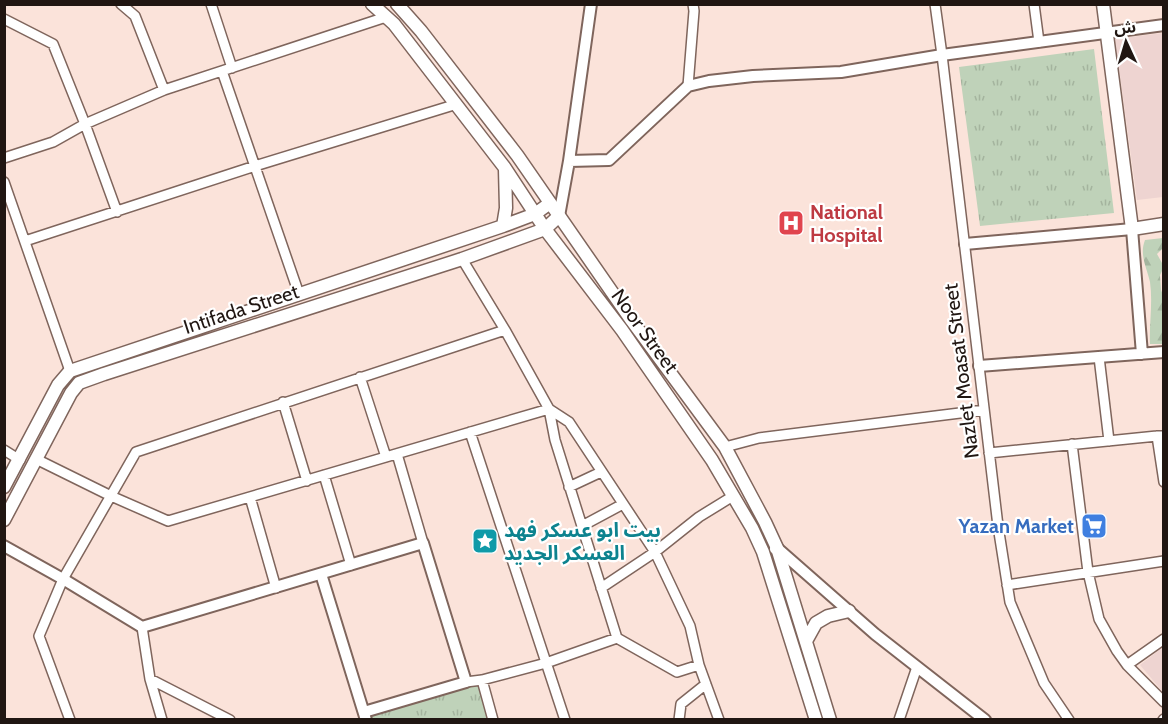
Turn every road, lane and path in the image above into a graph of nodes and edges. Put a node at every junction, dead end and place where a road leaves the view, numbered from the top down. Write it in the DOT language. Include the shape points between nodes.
graph roads {
  1 [pos="121,4"];
  2 [pos="211,4"];
  3 [pos="372,4"];
  4 [pos="591,4"];
  5 [pos="693,4"];
  6 [pos="935,4"];
  7 [pos="1034,4"];
  8 [pos="1103,4"];
  9 [pos="401,6"];
  10 [pos="4,19"];
  11 [pos="390,21"];
  12 [pos="1164,25"];
  13 [pos="1107,33"];
  14 [pos="1039,42"];
  15 [pos="942,55"];
  16 [pos="232,68"];
  17 [pos="222,71"];
  18 [pos="688,86"];
  19 [pos="164,90"];
  20 [pos="457,104"];
  21 [pos="85,124"];
  22 [pos="4,158"];
  23 [pos="569,161"];
  24 [pos="255,166"];
  25 [pos="506,168"];
  26 [pos="4,182"];
  27 [pos="562,195"];
  28 [pos="550,203"];
  29 [pos="117,212"];
  30 [pos="535,214"];
  31 [pos="559,216"];
  32 [pos="1164,224"];
  33 [pos="503,226"];
  34 [pos="545,229"];
  35 [pos="1132,229"];
  36 [pos="25,241"];
  37 [pos="964,244"];
  38 [pos="462,259"];
  39 [pos="299,294"];
  40 [pos="505,330"];
  41 [pos="1164,352"];
  42 [pos="1143,354"];
  43 [pos="1099,357"];
  44 [pos="979,366"];
  45 [pos="70,371"];
  46 [pos="360,377"];
  47 [pos="283,402"];
  48 [pos="549,409"];
  49 [pos="984,410"];
  50 [pos="470,432"];
  51 [pos="1160,436"];
  52 [pos="1109,441"];
  53 [pos="1072,444"];
  54 [pos="725,447"];
  55 [pos="4,450"];
  56 [pos="989,453"];
  57 [pos="397,454"];
  58 [pos="386,457"];
  59 [pos="36,459"];
  60 [pos="20,460"];
  61 [pos="601,472"];
  62 [pos="324,475"];
  63 [pos="307,481"];
  64 [pos="1164,482"];
  65 [pos="4,487"];
  66 [pos="569,487"];
  67 [pos="111,496"];
  68 [pos="733,496"];
  69 [pos="250,497"];
  70 [pos="623,504"];
  71 [pos="4,520"];
  72 [pos="765,522"];
  73 [pos="582,526"];
  74 [pos="752,528"];
  75 [pos="423,543"];
  76 [pos="4,546"];
  77 [pos="777,548"];
  78 [pos="655,552"];
  79 [pos="763,552"];
  80 [pos="1164,561"];
  81 [pos="351,565"];
  82 [pos="1088,572"];
  83 [pos="321,574"];
  84 [pos="63,579"];
  85 [pos="1007,585"];
  86 [pos="276,588"];
  87 [pos="601,588"];
  88 [pos="849,611"];
  89 [pos="142,627"];
  90 [pos="617,638"];
  91 [pos="1164,639"];
  92 [pos="806,641"];
  93 [pos="546,663"];
  94 [pos="699,665"];
  95 [pos="1128,665"];
  96 [pos="917,667"];
  97 [pos="150,679"];
  98 [pos="482,680"];
  99 [pos="466,681"];
  100 [pos="706,684"];
  101 [pos="1164,702"];
  102 [pos="365,716"];
  103 [pos="70,720"];
  104 [pos="162,720"];
  105 [pos="230,720"];
  106 [pos="492,720"];
  107 [pos="565,720"];
  108 [pos="678,720"];
  109 [pos="719,720"];
  110 [pos="816,720"];
  111 [pos="830,720"];
  112 [pos="899,720"];
  113 [pos="985,720"];
  114 [pos="1069,720"];
  1 -- 19 [label="street" via="135,16"];
  2 -- 16 [label="street"];
  3 -- 11 [label="main road, Noor Street"];
  4 -- 23 [label="street"];
  5 -- 18 [label="street"];
  6 -- 15 [label="street, Nazlet Moasat Street"];
  7 -- 14 [label="street"];
  8 -- 13 [label="main road"];
  9 -- 11 [label="street"];
  9 -- 28 [label="main road, Noor Street"];
  10 -- 21 [label="street" via="53,44"];
  11 -- 16 [label="street"];
  11 -- 20 [label="main road, Noor Street"];
  12 -- 13 [label="street"];
  13 -- 14 [label="street"];
  13 -- 35 [label="main road"];
  14 -- 15 [label="street"];
  15 -- 18 [label="street" via="841,72 753,76"];
  15 -- 37 [label="street, Nazlet Moasat Street"];
  16 -- 17 [label="street"];
  17 -- 19 [label="street"];
  17 -- 24 [label="street"];
  18 -- 23 [label="street" via="609,160"];
  19 -- 21 [label="street"];
  20 -- 24 [label="street"];
  20 -- 25 [label="main road, Noor Street"];
  21 -- 22 [label="street" via="53,142"];
  21 -- 29 [label="street"];
  23 -- 27 [label="street"];
  24 -- 29 [label="street"];
  24 -- 39 [label="street"];
  25 -- 30 [label="main road, Noor Street"];
  25 -- 33 [label="main road"];
  26 -- 36 [label="street"];
  27 -- 28 [label="street"];
  27 -- 31 [label="street"];
  28 -- 30 [label="main road, Intifada Street"];
  28 -- 31 [label="main road, Noor Street"];
  29 -- 36 [label="street"];
  30 -- 33 [label="main road, Intifada Street"];
  30 -- 34 [label="main road, Noor Street"];
  31 -- 34 [label="main road, Intifada Street"];
  31 -- 54 [label="main road, Noor Street"];
  32 -- 35 [label="main road"];
  33 -- 39 [label="main road, Intifada Street"];
  34 -- 38 [label="main road, Intifada Street"];
  34 -- 68 [label="main road, Noor Street" via="628,339"];
  35 -- 37 [label="street"];
  35 -- 42 [label="street"];
  36 -- 45 [label="street"];
  37 -- 44 [label="street, Nazlet Moasat Street"];
  38 -- 40 [label="street"];
  38 -- 59 [label="main road, Intifada Street" via="79,383"];
  39 -- 45 [label="main road, Intifada Street"];
  40 -- 46 [label="street"];
  40 -- 48 [label="street"];
  41 -- 42 [label="street"];
  42 -- 43 [label="street"];
  43 -- 44 [label="street"];
  43 -- 52 [label="street"];
  44 -- 49 [label="street, Nazlet Moasat Street"];
  45 -- 60 [label="main road" via="58,385"];
  46 -- 47 [label="street"];
  46 -- 58 [label="street"];
  47 -- 63 [label="street"];
  47 -- 67 [label="street" via="136,452"];
  48 -- 50 [label="street"];
  48 -- 61 [label="street" via="569,422"];
  48 -- 66 [label="street"];
  49 -- 54 [label="street" via="759,438"];
  49 -- 56 [label="street, Nazlet Moasat Street"];
  50 -- 57 [label="street"];
  50 -- 93 [label="street"];
  51 -- 52 [label="street"];
  51 -- 64 [label="street"];
  52 -- 53 [label="street"];
  53 -- 56 [label="street"];
  53 -- 82 [label="street"];
  54 -- 72 [label="main road, Noor Street"];
  55 -- 60 [label="street"];
  56 -- 85 [label="street, Nazlet Moasat Street"];
  57 -- 58 [label="street"];
  57 -- 75 [label="street"];
  58 -- 62 [label="street"];
  59 -- 67 [label="street"];
  59 -- 71 [label="main road, Intifada Street"];
  60 -- 65 [label="main road"];
  61 -- 66 [label="street"];
  61 -- 70 [label="street"];
  62 -- 63 [label="street"];
  62 -- 81 [label="street"];
  63 -- 69 [label="street"];
  66 -- 73 [label="street"];
  67 -- 69 [label="street" via="168,521"];
  67 -- 84 [label="street"];
  68 -- 74 [label="main road, Noor Street"];
  68 -- 78 [label="street"];
  69 -- 86 [label="street"];
  70 -- 73 [label="street"];
  70 -- 78 [label="street"];
  72 -- 74 [label="main road"];
  72 -- 77 [label="main road, Noor Street"];
  73 -- 87 [label="street"];
  74 -- 79 [label="main road, Noor Street"];
  75 -- 81 [label="street"];
  75 -- 99 [label="street"];
  76 -- 84 [label="street"];
  77 -- 79 [label="street"];
  77 -- 88 [label="street"];
  77 -- 92 [label="main road, Noor Street"];
  78 -- 87 [label="street"];
  78 -- 94 [label="street" via="690,626"];
  79 -- 110 [label="main road, Noor Street"];
  80 -- 82 [label="street"];
  81 -- 83 [label="street"];
  82 -- 85 [label="street"];
  82 -- 95 [label="street" via="1099,619"];
  83 -- 86 [label="street"];
  83 -- 102 [label="street"];
  84 -- 89 [label="street"];
  84 -- 103 [label="street" via="39,636"];
  85 -- 114 [label="street, Nazlet Moasat Street" via="1010,602 1044,683"];
  86 -- 89 [label="street"];
  87 -- 90 [label="street"];
  88 -- 92 [label="main road" via="816,623"];
  88 -- 96 [label="street"];
  89 -- 97 [label="street"];
  90 -- 93 [label="street"];
  90 -- 94 [label="street" via="677,672"];
  91 -- 95 [label="street"];
  92 -- 111 [label="main road, Noor Street"];
  93 -- 98 [label="street"];
  93 -- 107 [label="street"];
  94 -- 100 [label="street"];
  95 -- 101 [label="street"];
  96 -- 112 [label="street"];
  96 -- 113 [label="street"];
  97 -- 104 [label="street"];
  97 -- 105 [label="street"];
  98 -- 99 [label="street"];
  98 -- 106 [label="street"];
  99 -- 102 [label="street"];
  100 -- 108 [label="street" via="681,704"];
  100 -- 109 [label="street"];
}
